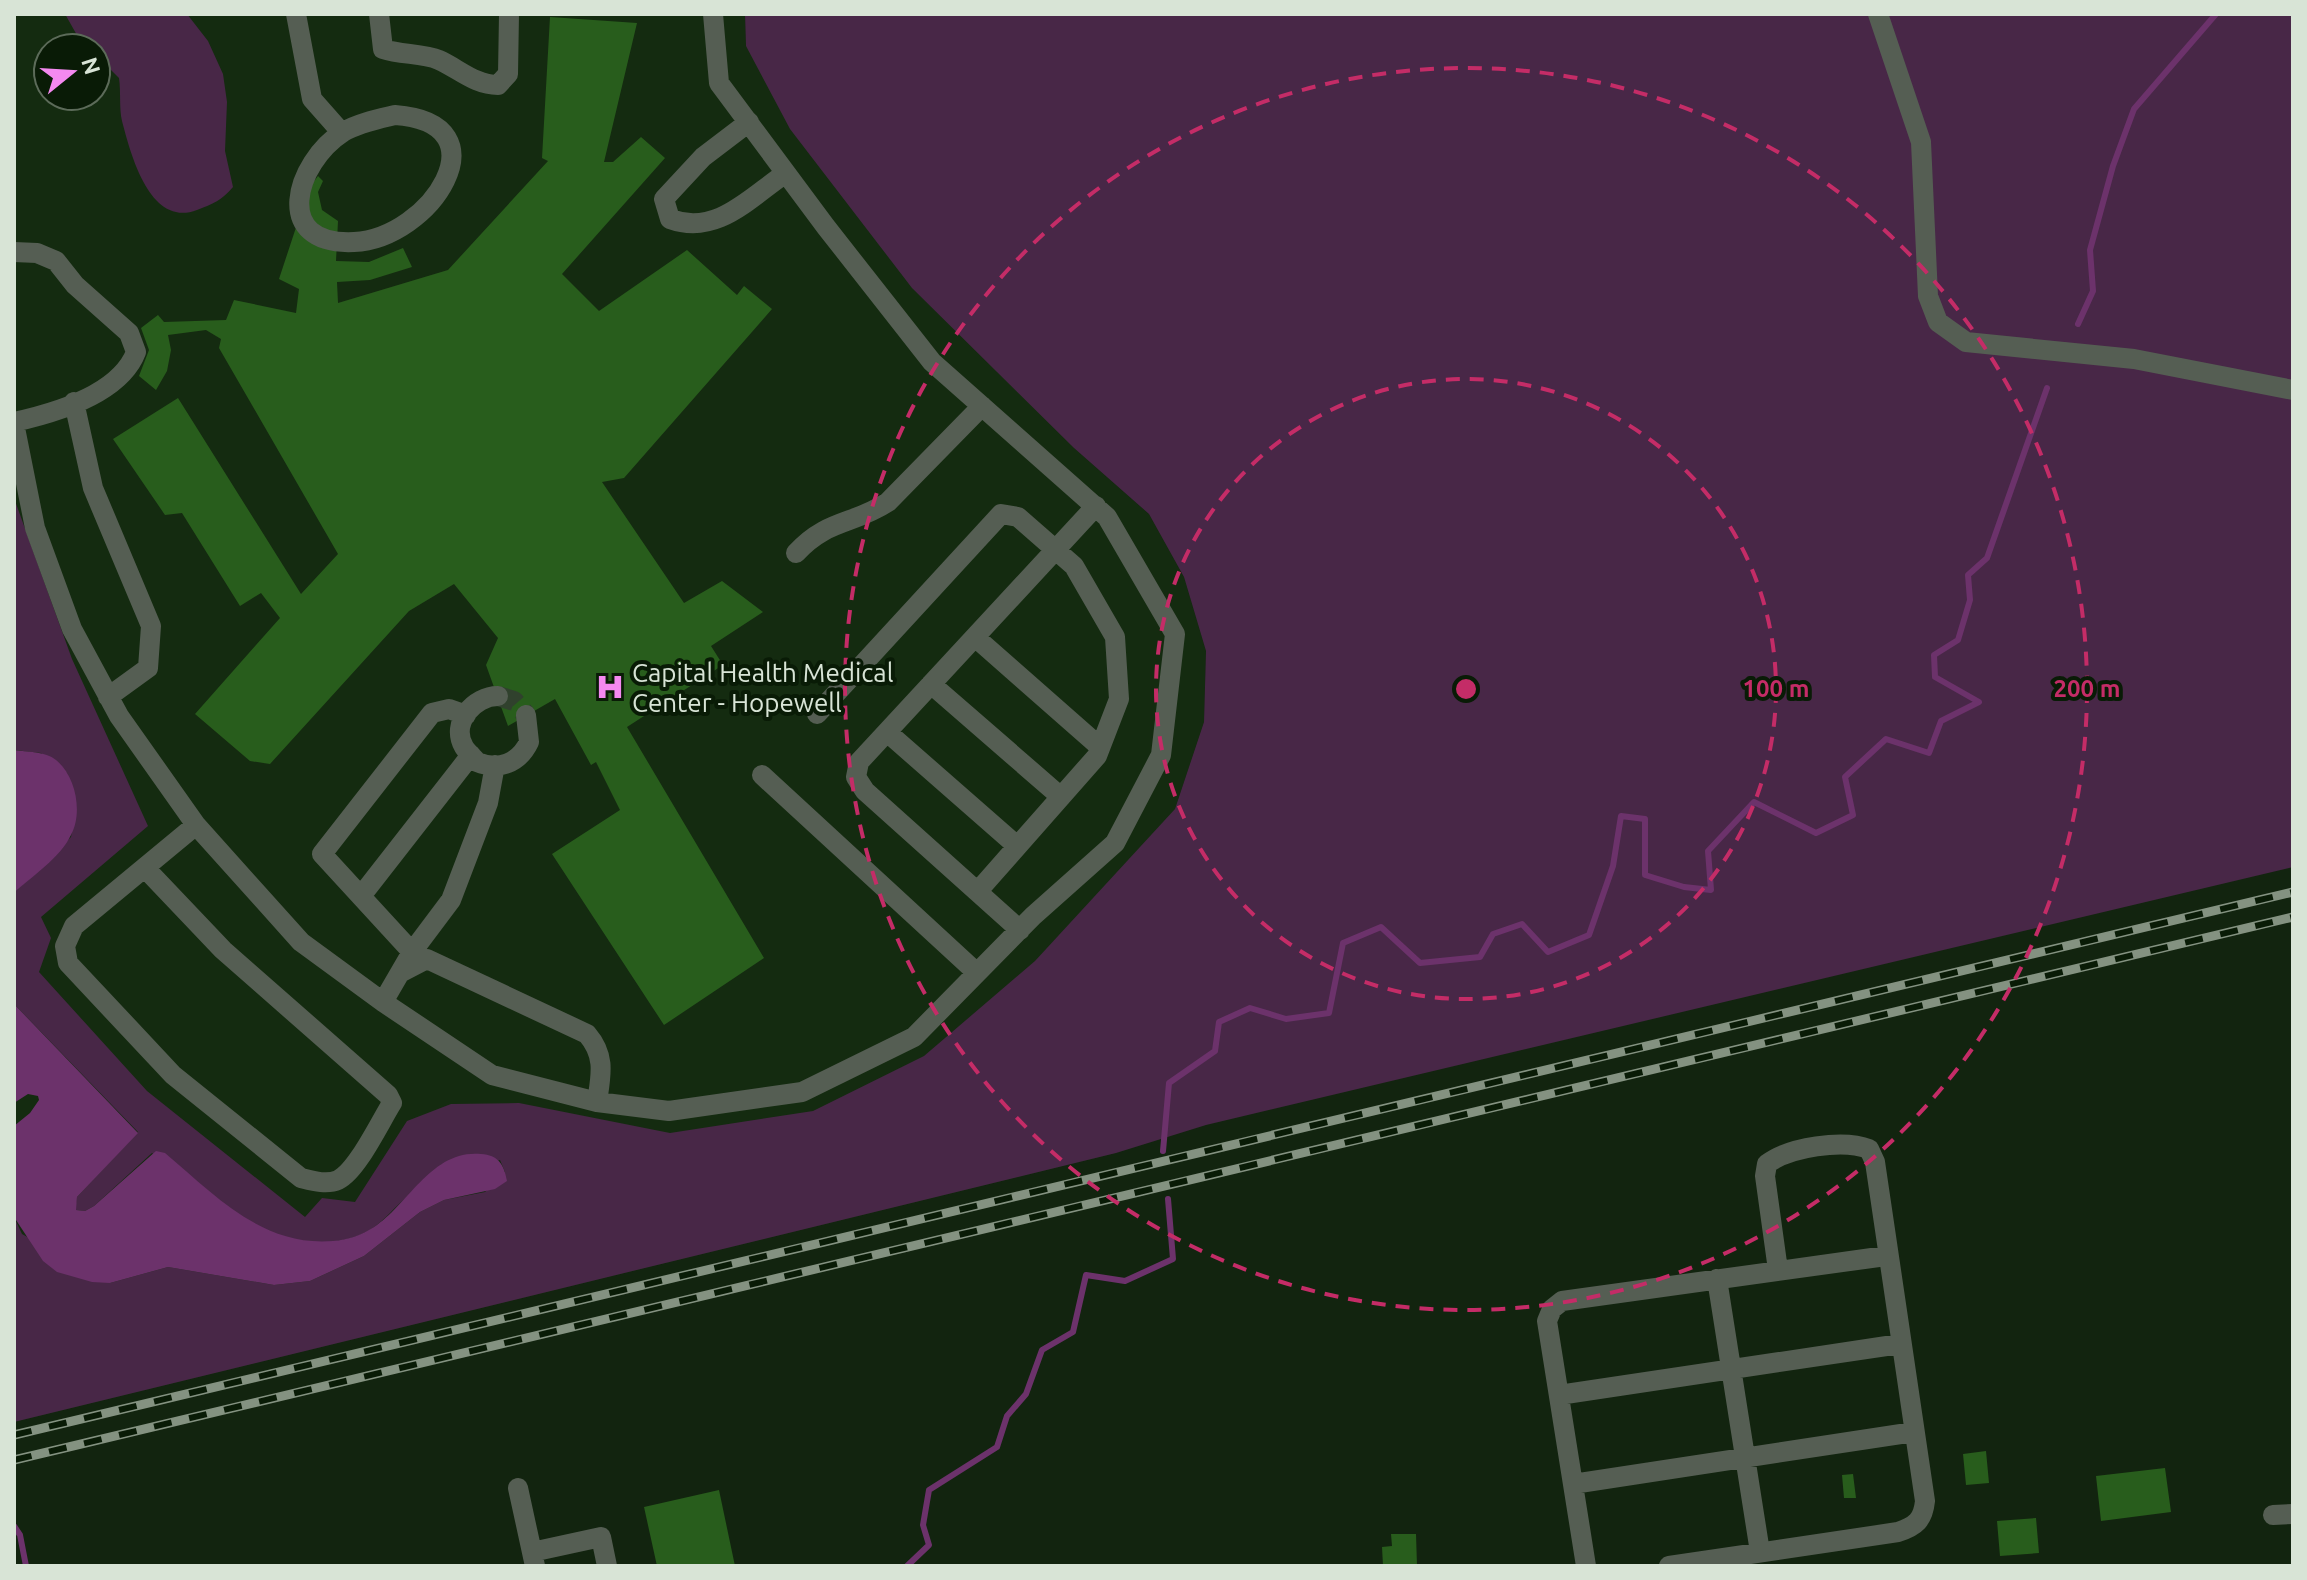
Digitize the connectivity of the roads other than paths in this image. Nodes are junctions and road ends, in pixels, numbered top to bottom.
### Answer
1 (296, 14) edge
2 (379, 14) edge
3 (509, 14) edge
4 (713, 14) edge
5 (1878, 14) edge
6 (749, 122) junction
7 (342, 133) junction
8 (786, 173) junction
9 (14, 252) edge
10 (2293, 390) edge
11 (74, 402) junction
12 (982, 406) junction
13 (14, 422) edge
14 (1096, 506) junction
15 (1056, 550) junction
16 (796, 553) dead end
17 (975, 637) junction
18 (931, 684) junction
19 (498, 696) dead end
20 (108, 697) junction
21 (817, 714) dead end
22 (466, 715) junction
23 (526, 715) dead end
24 (887, 732) junction
25 (1100, 747) junction
26 (471, 755) junction
27 (495, 765) junction
28 (762, 775) dead end
29 (1061, 797) junction
30 (196, 825) junction
31 (1017, 846) junction
32 (145, 868) junction
33 (978, 891) junction
34 (361, 896) junction
35 (1020, 930) junction
36 (412, 952) junction
37 (402, 972) junction
38 (977, 973) junction
39 (383, 1002) junction
40 (597, 1102) junction
41 (1886, 1256) junction
42 (1778, 1270) junction
43 (1717, 1279) junction
44 (1900, 1344) junction
45 (1731, 1369) junction
46 (1559, 1395) junction
47 (1914, 1432) junction
48 (1745, 1458) junction
49 (1573, 1484) junction
50 (518, 1488) dead end
51 (1760, 1552) junction
52 (534, 1559) edge
53 (607, 1566) edge
54 (1586, 1566) edge
55 (1669, 1566) edge

1 - 7 street
2 - 3 street
4 - 6 street
5 - 10 street
6 - 8 street
6 - 8 street
7 - 7 street
8 - 12 street
9 - 11 street
11 - 13 street
11 - 20 street
12 - 14 street
12 - 16 street
13 - 20 street
14 - 15 street
14 - 35 street
15 - 17 street
15 - 21 street
15 - 25 street
17 - 18 street
17 - 25 street
18 - 24 street
18 - 29 street
19 - 22 street
20 - 30 street
22 - 26 street
22 - 34 street
23 - 27 street
24 - 31 street
24 - 33 street
25 - 29 street
26 - 27 street
26 - 34 street
27 - 36 street
28 - 38 street
29 - 31 street
30 - 32 street
30 - 39 street
31 - 33 street
32 - 32 street
33 - 35 street
34 - 36 street
35 - 38 street
36 - 37 street
37 - 39 street
37 - 40 street
38 - 40 street
39 - 40 street
41 - 42 street
41 - 42 street
41 - 44 street
42 - 43 street
43 - 45 street
43 - 46 street
44 - 45 street
44 - 47 street
45 - 46 street
45 - 48 street
46 - 49 street
47 - 48 street
47 - 51 street
48 - 49 street
48 - 51 street
49 - 54 street
50 - 52 street
51 - 55 street
52 - 53 street

